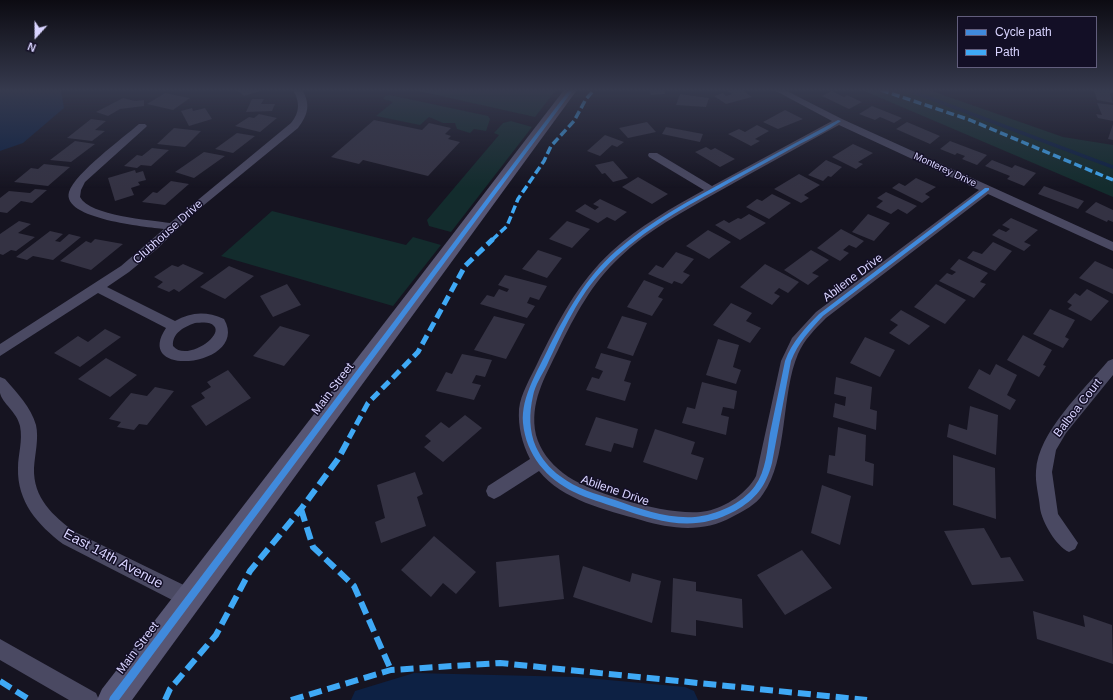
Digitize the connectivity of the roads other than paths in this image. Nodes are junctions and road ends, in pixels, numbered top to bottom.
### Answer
1 (296, 123) edge
2 (546, 123) edge
3 (836, 123) edge
4 (843, 123) edge
5 (142, 126) dead end
6 (652, 155) dead end
7 (987, 189) junction
8 (712, 191) junction
9 (172, 227) junction
10 (1113, 247) edge
11 (99, 288) junction
12 (175, 327) dead end
13 (0, 351) edge
14 (1113, 365) edge
15 (0, 383) edge
16 (540, 461) junction
17 (494, 491) dead end
18 (1069, 543) dead end
19 (189, 598) junction
20 (0, 649) edge
21 (89, 700) edge
22 (113, 700) edge

1 - 9 street, Clubhouse Drive
2 - 19 main road, Main Street
3 - 8 street, Abilene Drive
4 - 7 street, Monterey Drive
5 - 9 street
6 - 8 street
7 - 10 street, Monterey Drive
7 - 16 street, Abilene Drive
8 - 16 street, Abilene Drive
9 - 11 street, Clubhouse Drive
11 - 12 street
11 - 13 street, Clubhouse Drive
14 - 18 street, Balboa Court
15 - 19 street, East 14th Avenue
16 - 17 street
19 - 22 main road, Main Street
20 - 21 street

